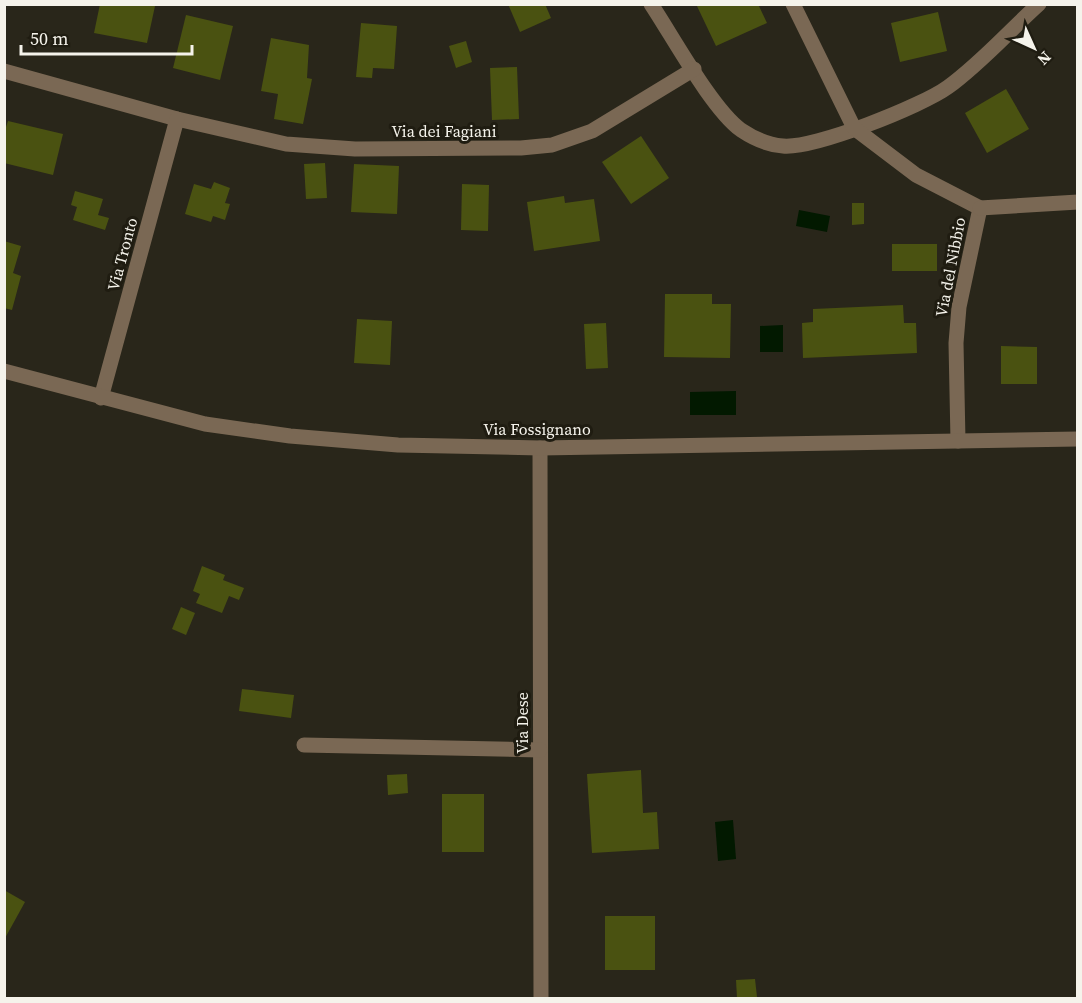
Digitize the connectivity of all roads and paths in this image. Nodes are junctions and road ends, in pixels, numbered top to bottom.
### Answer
1 (651, 4) edge
2 (793, 4) edge
3 (1039, 4) edge
4 (694, 69) junction
5 (4, 71) edge
6 (177, 119) junction
7 (855, 128) junction
8 (1077, 202) edge
9 (980, 208) junction
10 (4, 371) edge
11 (101, 398) junction
12 (1077, 439) edge
13 (958, 441) junction
14 (540, 448) junction
15 (304, 745) dead end
16 (540, 750) junction
17 (540, 999) edge

1 - 4 street
2 - 7 street, Via del Nibbio
3 - 7 street
4 - 6 street, Via dei Fagiani
4 - 7 street
5 - 6 street, Via dei Fagiani
6 - 11 street, Via Tronto
7 - 9 street, Via del Nibbio
8 - 9 street
9 - 13 street, Via del Nibbio
10 - 11 street, Via Fossignano
11 - 14 street, Via Fossignano
12 - 13 street, Via Fossignano
13 - 14 street, Via Fossignano
14 - 16 street, Via Dese
15 - 16 street
16 - 17 street, Via Dese

